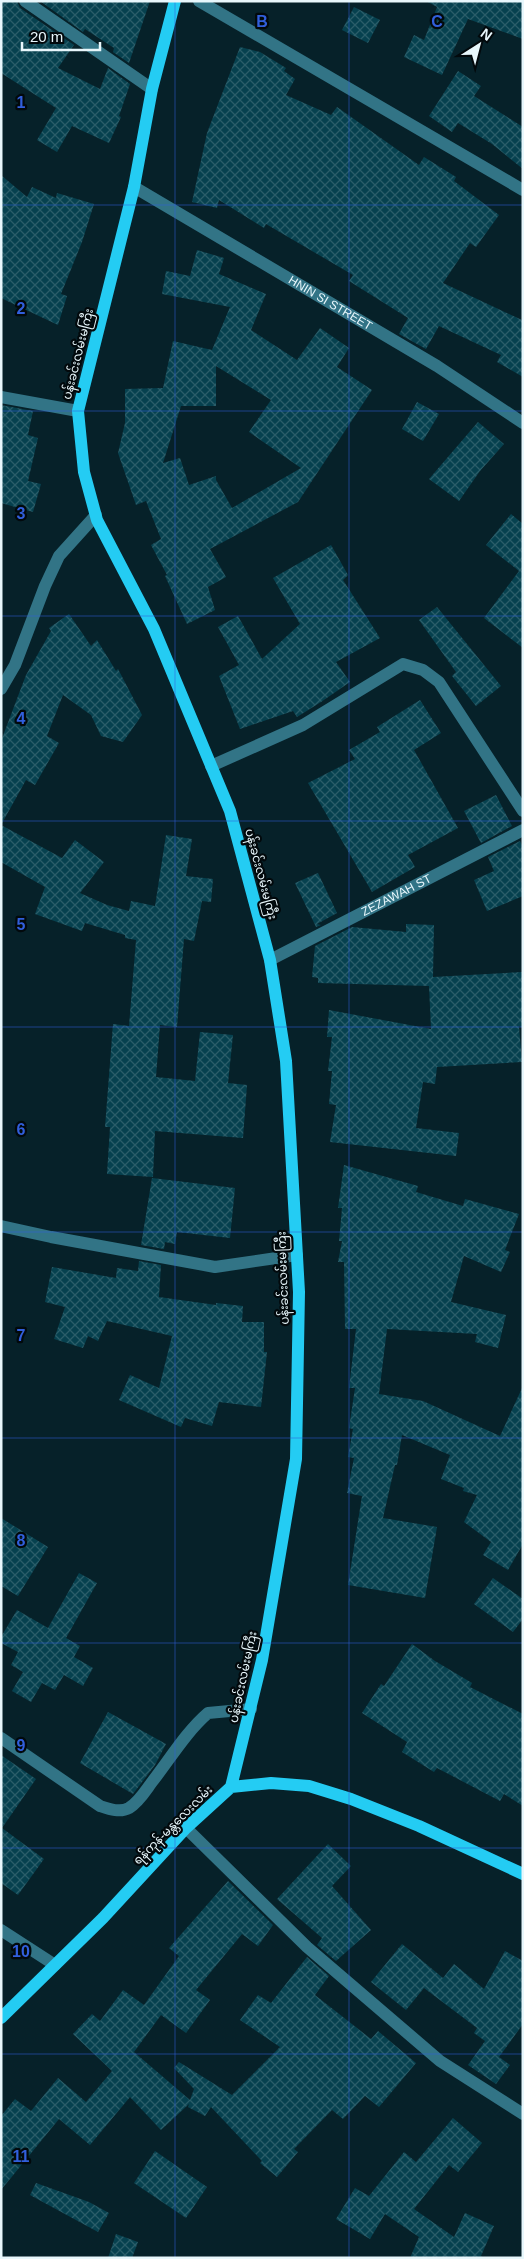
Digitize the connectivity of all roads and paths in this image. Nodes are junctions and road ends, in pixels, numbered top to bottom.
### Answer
1 (25, 1) edge
2 (175, 1) edge
3 (199, 1) edge
4 (152, 89) junction
5 (134, 187) junction
6 (523, 190) edge
7 (1, 397) edge
8 (78, 411) junction
9 (523, 423) edge
10 (96, 515) junction
11 (1, 689) edge
12 (211, 766) junction
13 (523, 811) edge
14 (523, 830) edge
15 (270, 960) junction
16 (1, 1226) edge
17 (297, 1254) junction
18 (251, 1709) junction
19 (1, 1738) edge
20 (231, 1787) junction
21 (186, 1828) junction
22 (523, 1874) edge
23 (1, 1930) edge
24 (54, 1964) junction
25 (1, 2018) edge
26 (523, 2114) edge

1 - 4 street
2 - 4 main road, ပန်းခင်းလမ်းမကြီး
3 - 6 street
4 - 5 main road, ပန်းခင်းလမ်းမကြီး
5 - 8 main road, ပန်းခင်းလမ်းမကြီး
5 - 9 street, HNIN SI STREET
7 - 8 street
8 - 10 main road, ပန်းခင်းလမ်းမကြီး
10 - 11 street
10 - 12 main road, ပန်းခင်းလမ်းမကြီး
12 - 13 street
12 - 15 main road, ပန်းခင်းလမ်းမကြီး
14 - 15 street, ZEZAWAH ST
15 - 17 main road, ပန်းခင်းလမ်းမကြီး
16 - 17 street
17 - 18 main road, ပန်းခင်းလမ်းမကြီး
18 - 19 street
18 - 20 main road, ပန်းခင်းလမ်းမကြီး
20 - 21 main road, ရန်ကုန်-မန္တလေးလမ်း
20 - 22 main road, ရန်ကုန်-မန္တလေးလမ်း
21 - 24 main road, ရန်ကုန်-မန္တလေးလမ်း
21 - 26 street
23 - 24 street
24 - 25 main road, ရန်ကုန်-မန္တလေးလမ်း

